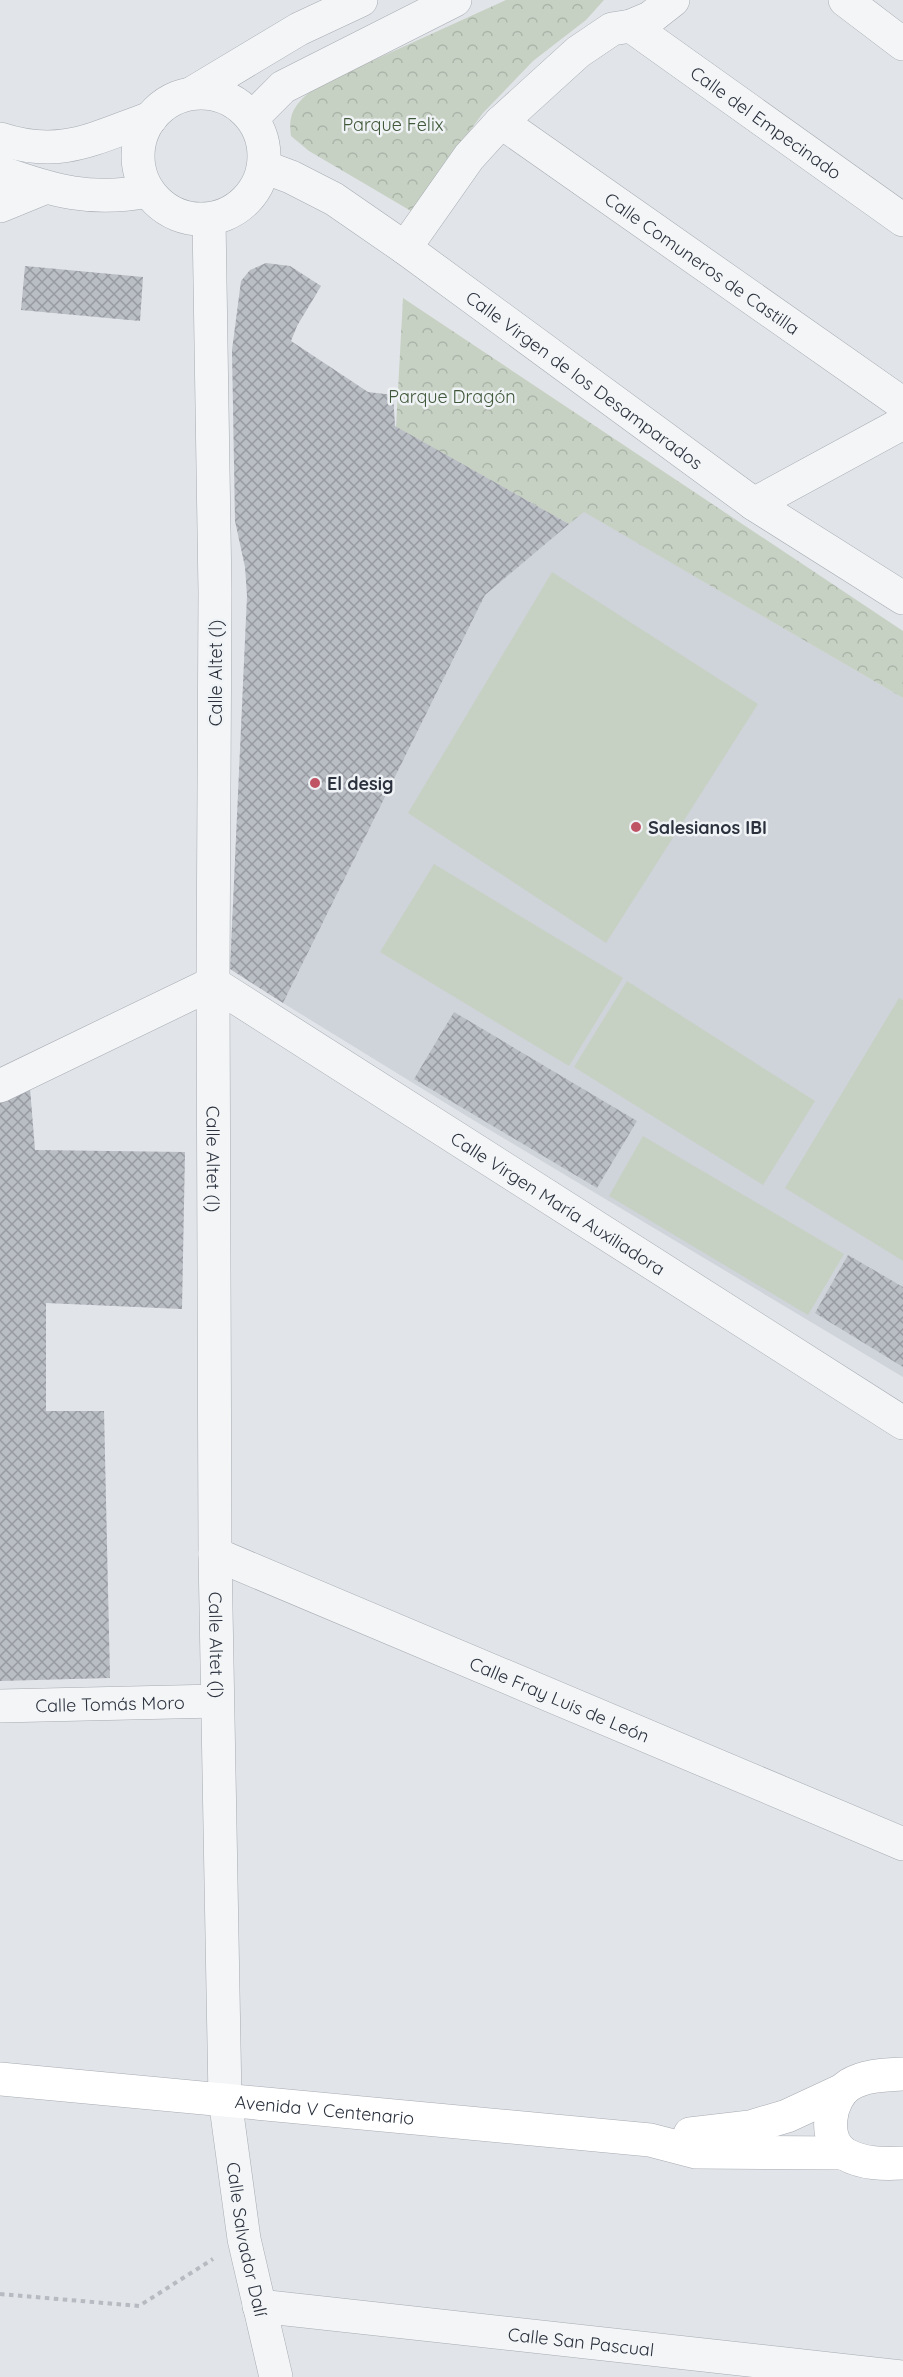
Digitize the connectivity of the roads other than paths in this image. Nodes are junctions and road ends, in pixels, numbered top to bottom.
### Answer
1 (361, 0) edge
2 (455, 0) edge
3 (673, 0) edge
4 (844, 0) edge
5 (631, 26) junction
6 (903, 44) edge
7 (194, 92) junction
8 (151, 118) junction
9 (252, 118) junction
10 (501, 122) junction
11 (0, 139) edge
12 (264, 167) junction
13 (0, 172) edge
14 (44, 188) junction
15 (148, 191) junction
16 (0, 206) edge
17 (208, 219) junction
18 (903, 220) edge
19 (405, 248) junction
20 (903, 404) edge
21 (903, 423) edge
22 (754, 504) junction
23 (903, 598) edge
24 (213, 983) junction
25 (0, 1086) edge
26 (903, 1423) edge
27 (215, 1554) junction
28 (218, 1701) junction
29 (0, 1706) edge
30 (903, 1844) edge
31 (903, 2074) edge
32 (0, 2079) edge
33 (843, 2090) junction
34 (225, 2099) junction
35 (650, 2140) junction
36 (843, 2153) junction
37 (903, 2164) edge
38 (259, 2306) junction
39 (276, 2377) edge
40 (903, 2377) edge

1 - 7 street
2 - 9 street
3 - 5 street
4 - 6 street
5 - 10 street
5 - 18 street, Calle del Empecinado
7 - 8 street
7 - 9 street
8 - 11 street
8 - 15 street
9 - 12 street
10 - 19 street
10 - 20 street, Calle Comuneros de Castilla
12 - 17 street
12 - 19 street, Calle Virgen de los Desamparados
13 - 14 street
14 - 15 street
14 - 16 street
15 - 17 street
17 - 24 street, Calle Altet (l)
19 - 22 street, Calle Virgen de los Desamparados
21 - 22 street
22 - 23 street, Calle Virgen de los Desamparados
24 - 25 street
24 - 26 street, Calle Virgen María Auxiliadora
24 - 27 street, Calle Altet (l)
27 - 28 street, Calle Altet (l)
27 - 30 street, Calle Fray Luis de León
28 - 29 street, Calle Tomás Moro
28 - 34 street, Calle Altet (l)
31 - 33 main road, Avenida V Centenario
32 - 34 main road, Avenida V Centenario
33 - 35 main road, Avenida V Centenario
33 - 36 main road
34 - 35 main road, Avenida V Centenario
34 - 38 street, Calle Salvador Dalí
35 - 36 main road, Avenida V Centenario
36 - 37 main road, Avenida V Centenario
38 - 39 street, Calle Salvador Dalí
38 - 40 street, Calle San Pascual

